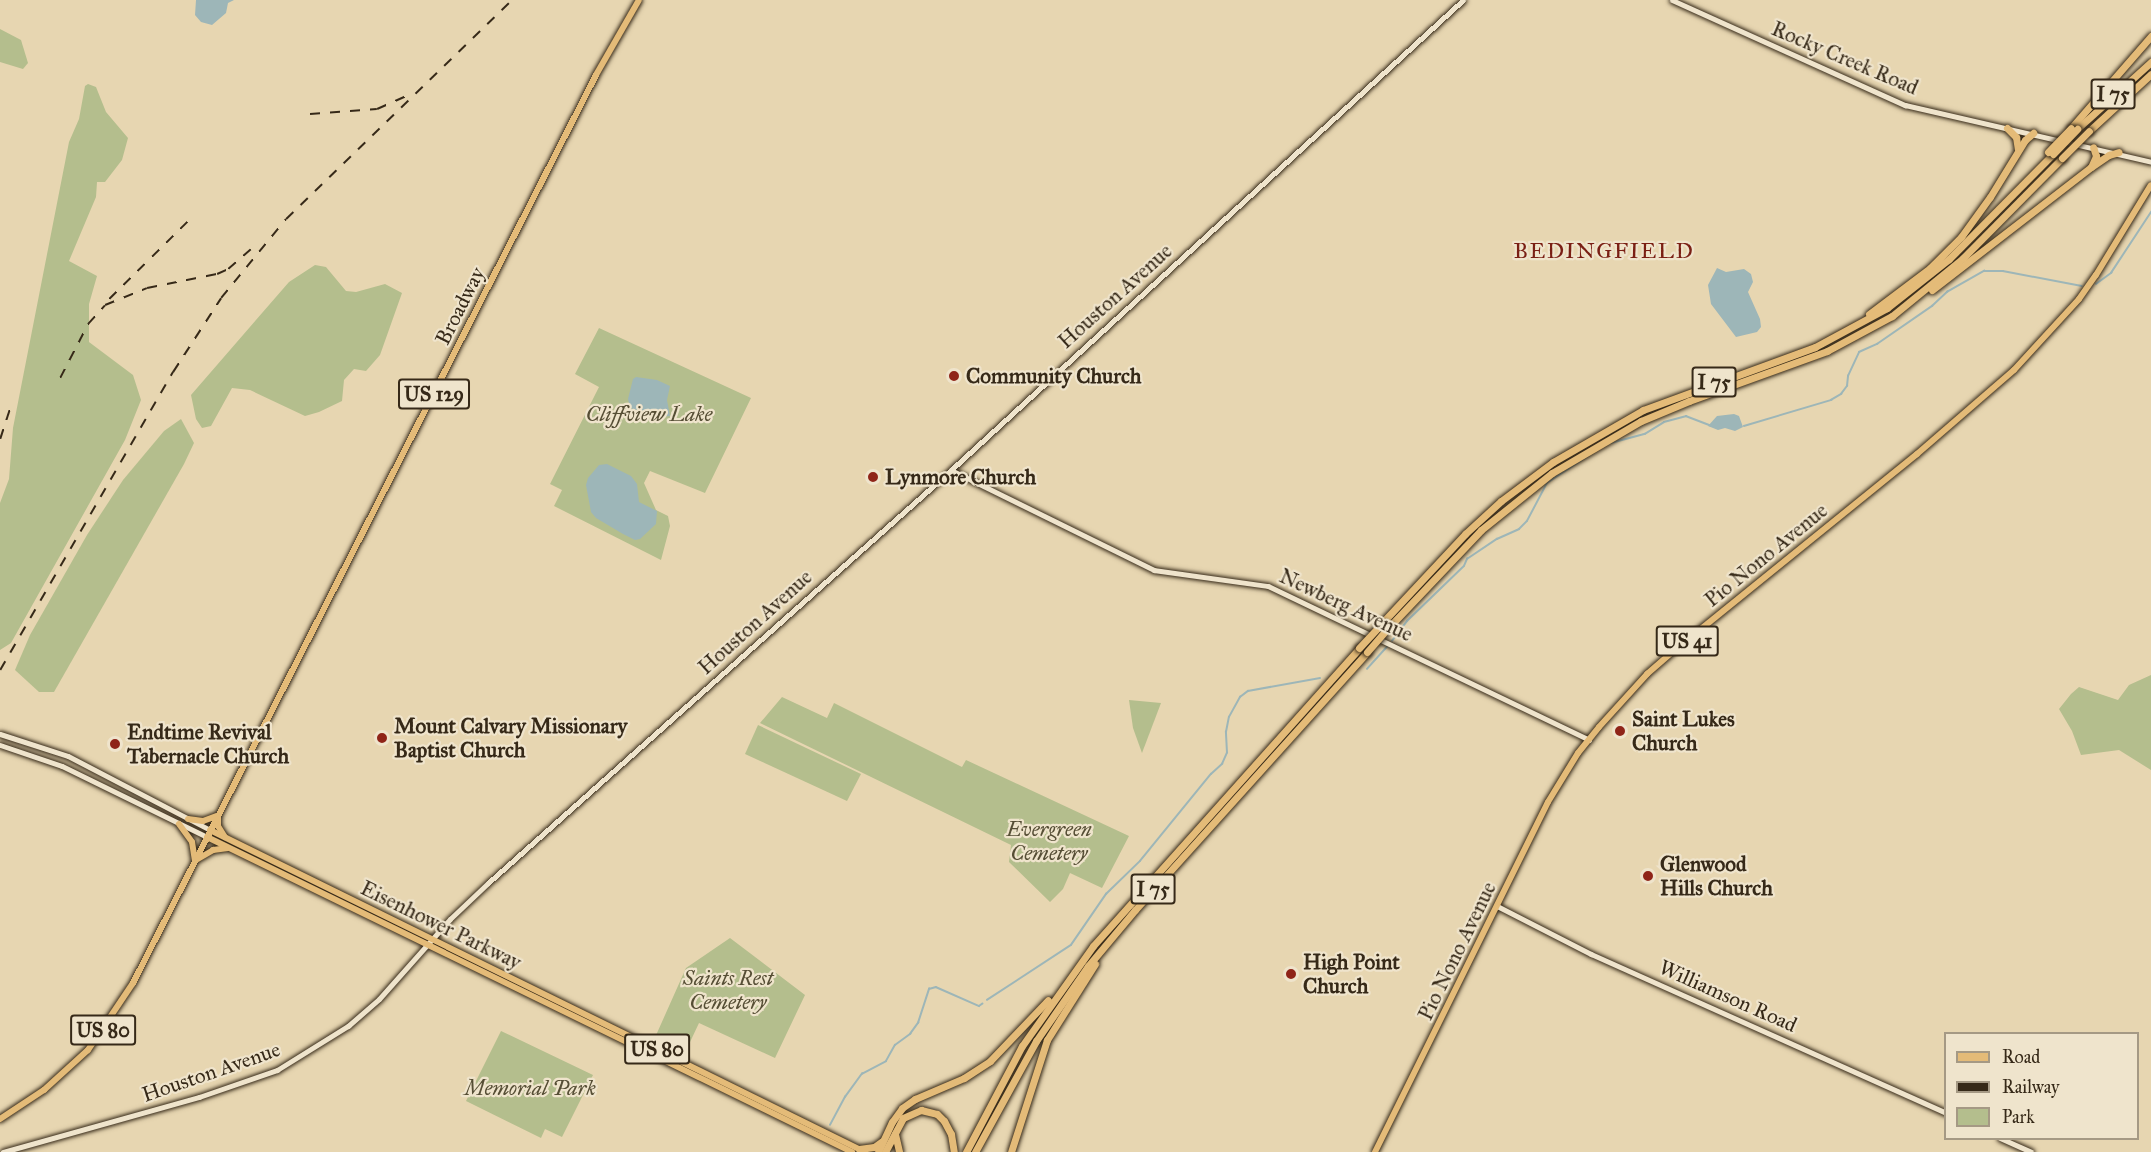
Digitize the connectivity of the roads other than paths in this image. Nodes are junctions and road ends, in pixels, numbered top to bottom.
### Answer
1 (639, 0) edge
2 (1463, 0) edge
3 (1672, 0) edge
4 (2151, 36) edge
5 (2151, 62) edge
6 (2151, 74) edge
7 (2007, 128) junction
8 (2074, 128) junction
9 (2033, 133) junction
10 (2093, 147) junction
11 (2018, 151) junction
12 (2119, 152) junction
13 (2151, 162) edge
14 (2091, 167) junction
15 (2151, 185) edge
16 (1914, 300) junction
17 (1851, 329) junction
18 (951, 470) junction
19 (0, 734) edge
20 (1588, 740) junction
21 (0, 745) edge
22 (218, 816) junction
23 (188, 819) junction
24 (179, 824) junction
25 (210, 830) junction
26 (207, 837) junction
27 (225, 837) junction
28 (230, 848) junction
29 (195, 860) junction
30 (1497, 906) junction
31 (1117, 930) junction
32 (430, 942) junction
33 (1071, 973) junction
34 (1944, 1112) edge
35 (0, 1119) edge
36 (895, 1131) junction
37 (883, 1140) junction
38 (2004, 1140) edge
39 (858, 1151) edge
40 (3, 1152) edge
41 (878, 1152) edge
42 (885, 1152) edge
43 (899, 1152) edge
44 (954, 1152) edge
45 (966, 1152) edge
46 (975, 1152) edge
47 (1011, 1152) edge
48 (1376, 1152) edge
49 (2031, 1152) edge

1 - 22 main road, Broadway / US 129
2 - 18 street, Houston Avenue
3 - 7 street, Rocky Creek Road
4 - 8 highway
5 - 8 highway, I 75
6 - 16 highway, I 75, bridge
7 - 9 street, Rocky Creek Road
7 - 11 highway
8 - 17 highway, I 75, bridge
9 - 10 street, Rocky Creek Road
9 - 11 highway
10 - 12 street, Rocky Creek Road
10 - 14 highway
11 - 17 highway
12 - 13 street, Rocky Creek Road
12 - 14 highway
14 - 16 highway
15 - 20 main road, Pio Nono Avenue / US 41
16 - 31 highway, I 75, bridge
17 - 33 highway, I 75, bridge
18 - 20 street, Newberg Avenue
18 - 32 street, Houston Avenue
19 - 23 street, Eisenhower Parkway
20 - 30 main road, Pio Nono Avenue / US 41
21 - 24 street, Eisenhower Parkway
22 - 23 main road
22 - 25 main road, US 129
22 - 27 main road
23 - 25 street, Eisenhower Parkway
24 - 26 street, Eisenhower Parkway
24 - 29 main road
25 - 26 main road, US 80
25 - 27 main road, Eisenhower Parkway / US 80
26 - 28 main road, Eisenhower Parkway
26 - 29 main road, US 80
27 - 32 main road, Eisenhower Parkway / US 80
28 - 29 main road
28 - 32 main road, Eisenhower Parkway / US 80
29 - 35 main road, US 80
30 - 34 street, Williamson Road
30 - 48 main road, Pio Nono Avenue / US 41
31 - 46 highway, I 75
31 - 47 highway
32 - 39 main road, Eisenhower Parkway / US 80
32 - 40 street, Houston Avenue
33 - 37 highway
33 - 45 highway, I 75
36 - 42 highway
36 - 43 highway
36 - 44 highway
37 - 39 highway
37 - 41 highway
38 - 49 street

